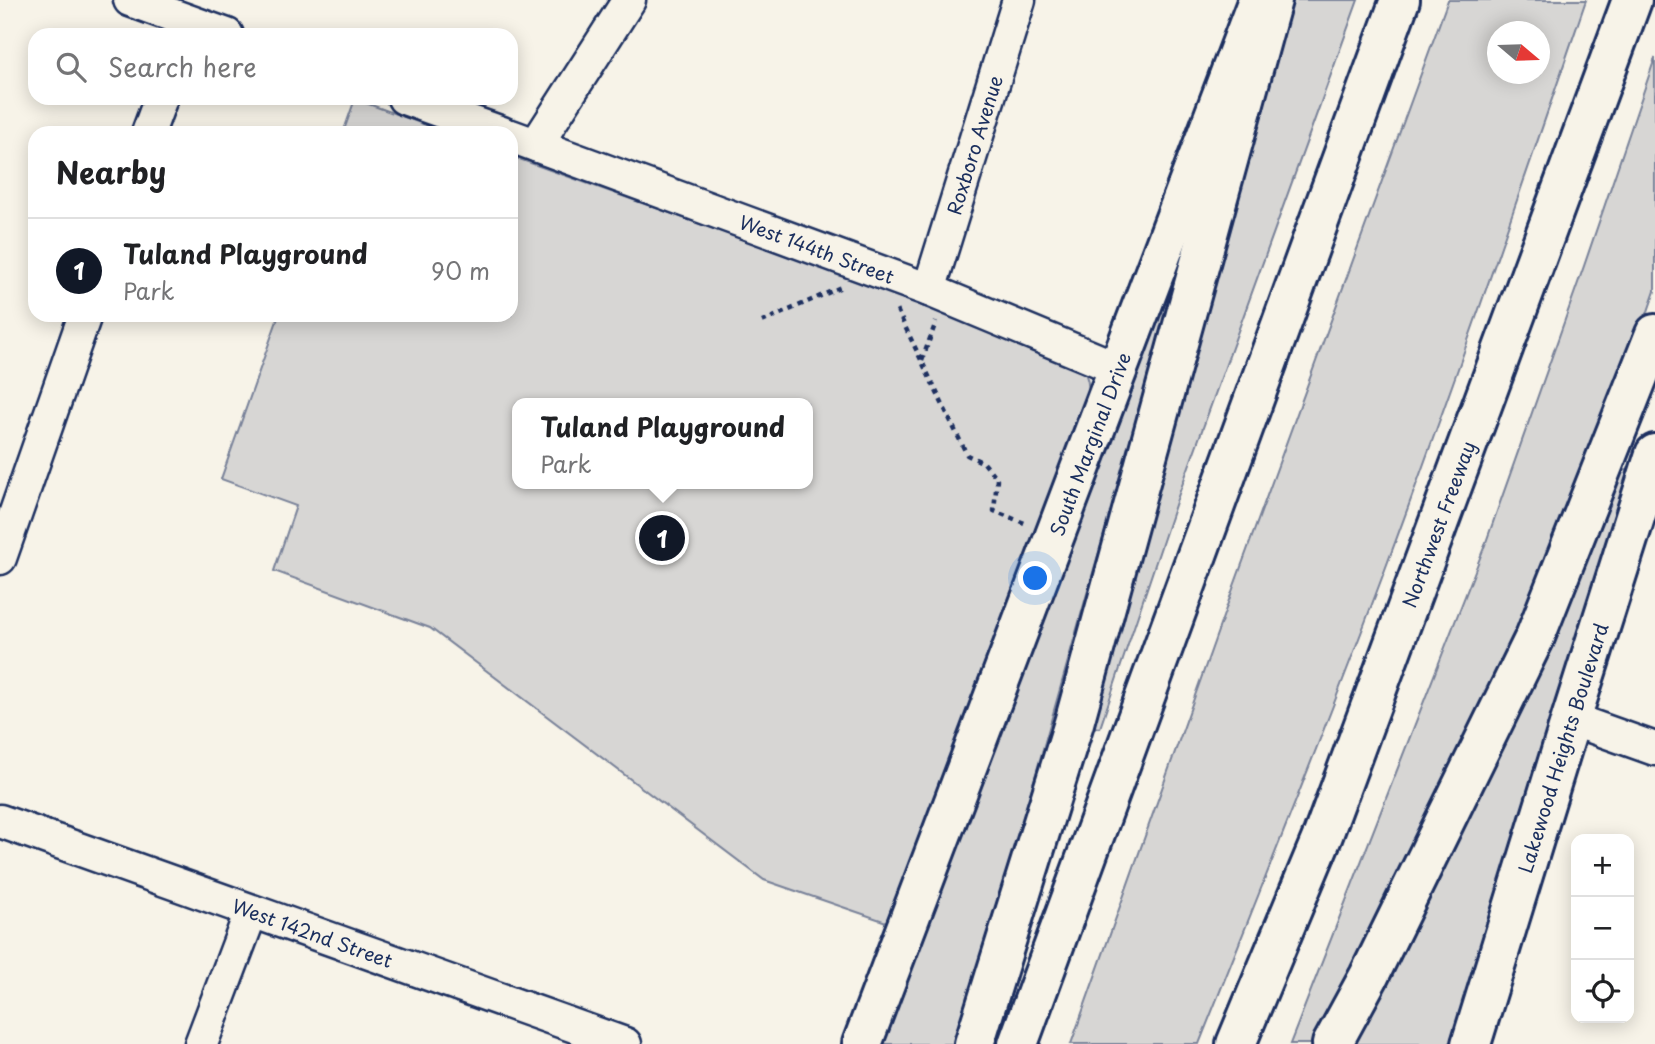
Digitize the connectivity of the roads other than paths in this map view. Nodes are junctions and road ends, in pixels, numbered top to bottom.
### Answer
1 (130, 0) edge
2 (629, 0) edge
3 (1019, 0) edge
4 (1258, 0) edge
5 (1272, 0) edge
6 (1399, 0) edge
7 (1632, 0) edge
8 (176, 17) edge
9 (207, 28) edge
10 (158, 105) edge
11 (424, 105) edge
12 (150, 126) edge
13 (482, 126) edge
14 (524, 141) edge
15 (929, 290) junction
16 (83, 322) edge
17 (1655, 334) edge
18 (1119, 369) junction
19 (1655, 454) edge
20 (0, 558) edge
21 (1570, 719) junction
22 (1655, 749) edge
23 (0, 821) edge
24 (251, 912) junction
25 (606, 1041) edge
26 (1476, 1042) edge
27 (201, 1044) edge
28 (862, 1044) edge
29 (974, 1044) edge
30 (1018, 1044) edge
31 (1236, 1044) edge
32 (1332, 1044) edge

1 - 8 street
2 - 14 street
3 - 15 street, Roxboro Avenue
4 - 18 main road, South Marginal Drive
5 - 29 main road
6 - 30 main road
7 - 31 main road, Northwest Freeway
8 - 9 street
10 - 12 street
11 - 13 street
14 - 15 street, West 144th Street
15 - 18 street, West 144th Street
16 - 20 street
17 - 32 main road
18 - 28 main road, South Marginal Drive
19 - 21 main road, Lakewood Heights Boulevard
21 - 22 street
21 - 26 main road, Lakewood Heights Boulevard
23 - 24 street, West 142nd Street
24 - 25 street, West 142nd Street
24 - 27 street

